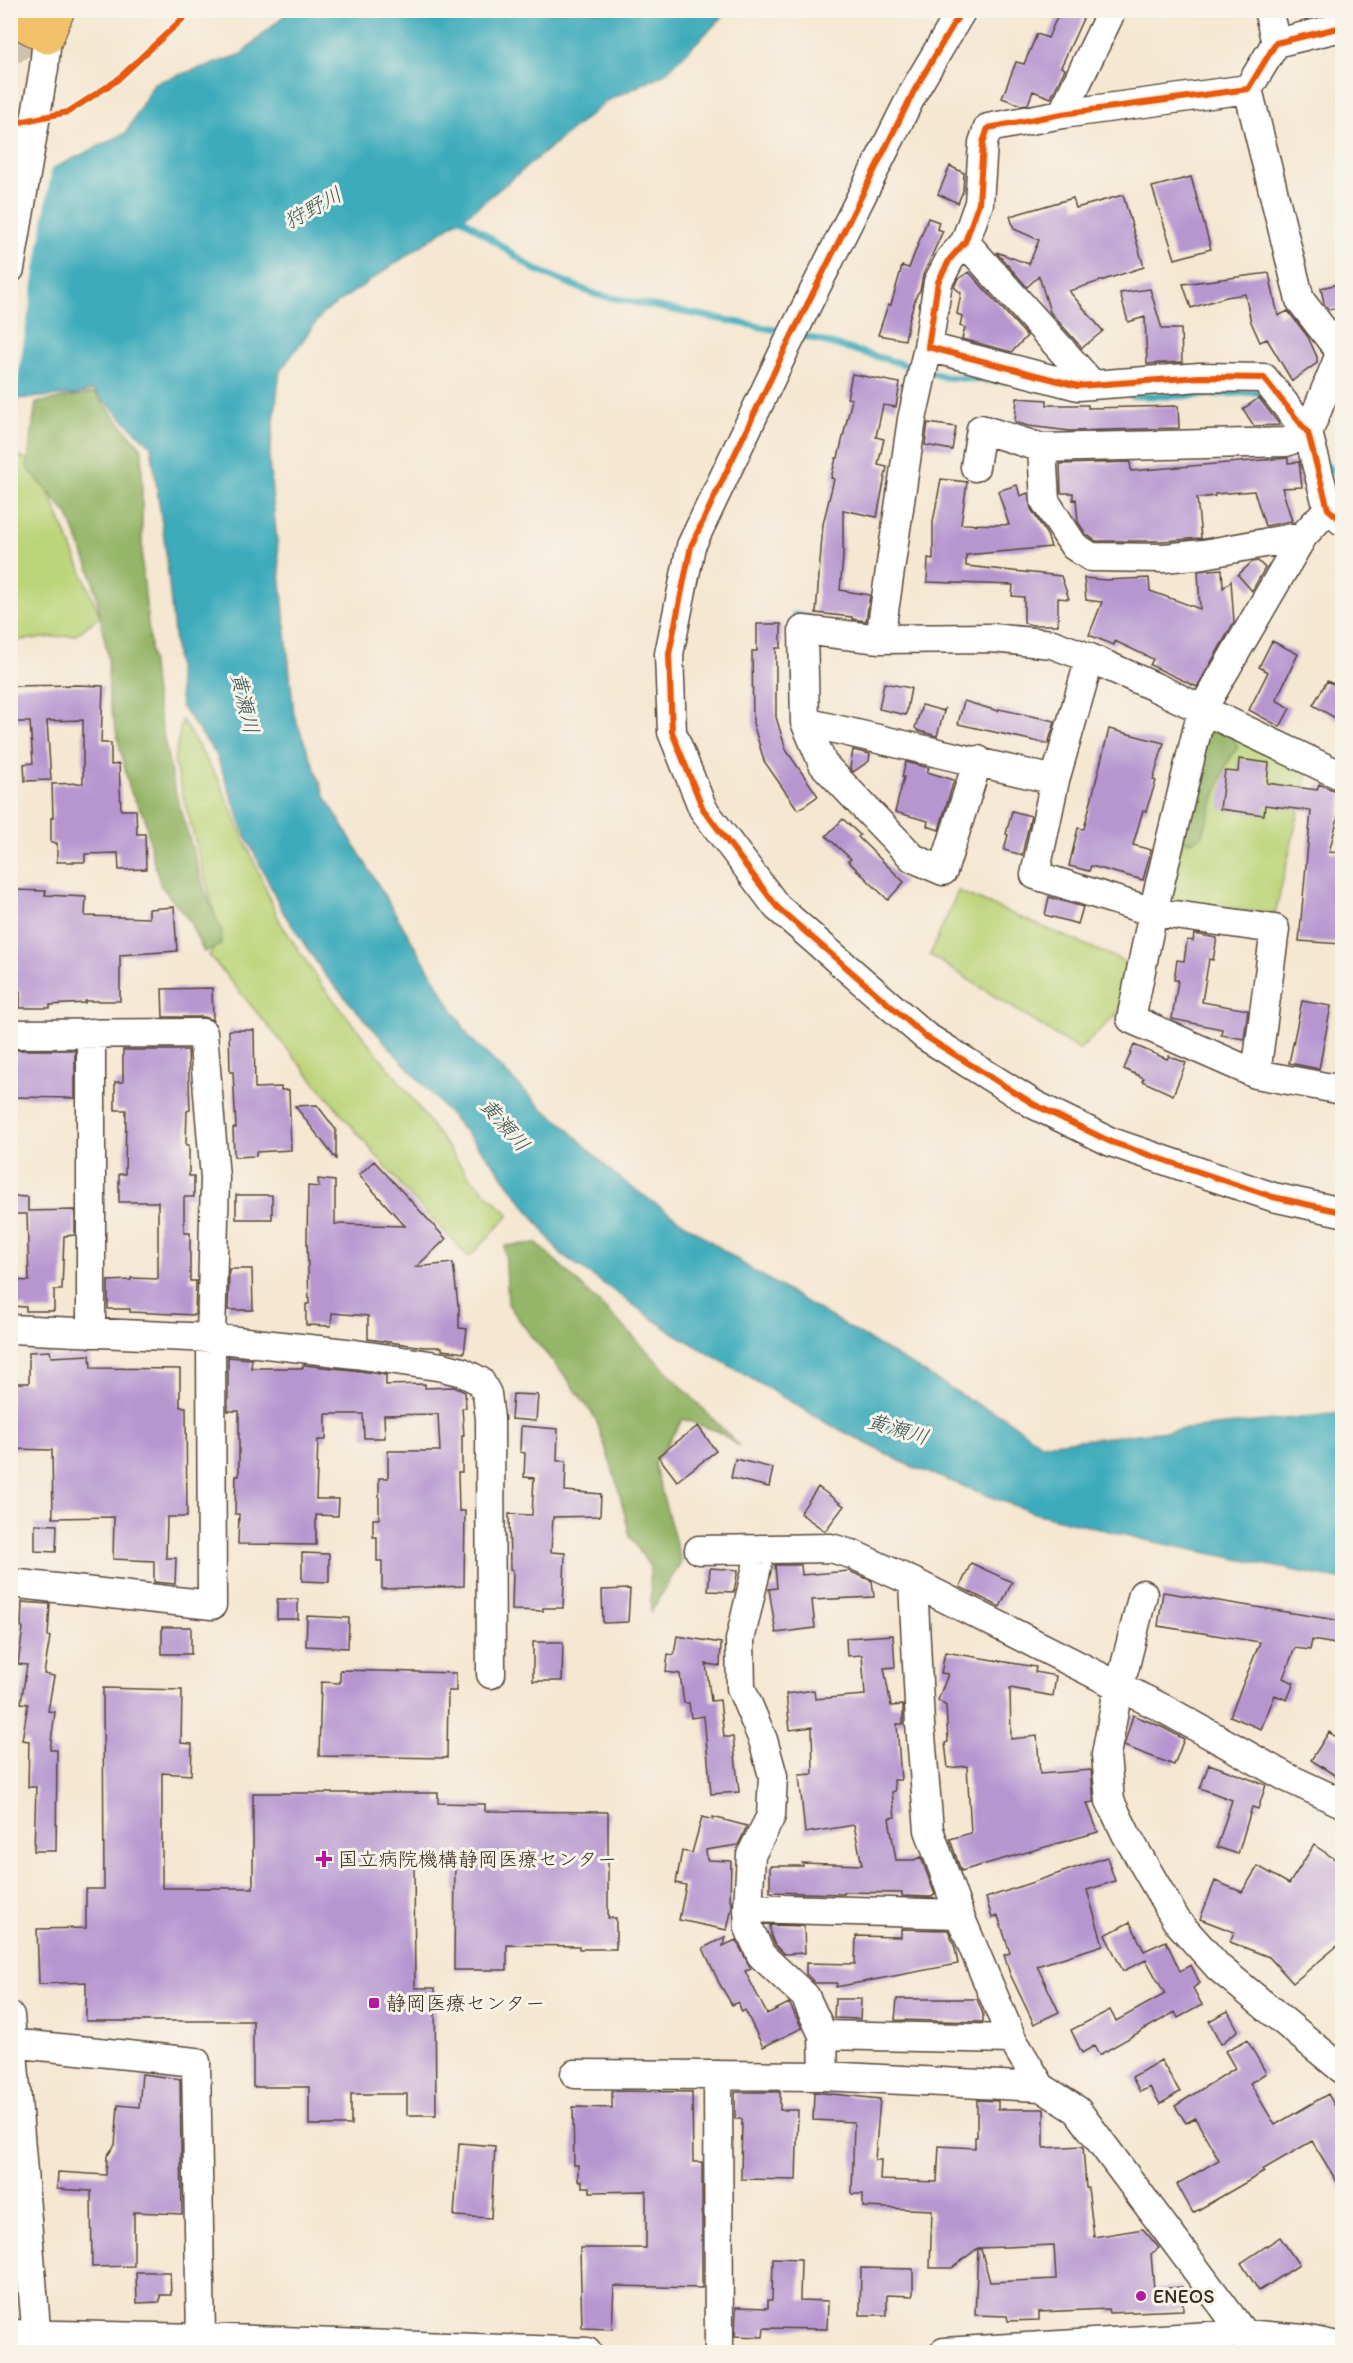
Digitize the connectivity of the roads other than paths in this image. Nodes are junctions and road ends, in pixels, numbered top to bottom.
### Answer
1 (962, 10) edge
2 (1112, 10) edge
3 (1268, 10) edge
4 (10, 21) edge
5 (1342, 27) edge
6 (48, 31) edge
7 (1276, 43) junction
8 (1248, 89) junction
9 (1062, 114) junction
10 (965, 242) junction
11 (10, 269) edge
12 (928, 347) junction
13 (1342, 351) edge
14 (1093, 385) junction
15 (1308, 433) junction
16 (1042, 448) junction
17 (975, 467) dead end
18 (1335, 504) edge
19 (1303, 536) junction
20 (879, 639) junction
21 (1090, 658) junction
22 (1202, 710) junction
23 (805, 722) junction
24 (978, 760) junction
25 (1342, 776) edge
26 (1055, 780) junction
27 (1153, 912) junction
28 (91, 1033) junction
29 (10, 1034) edge
30 (1256, 1074) junction
31 (1342, 1090) edge
32 (1342, 1212) edge
33 (10, 1329) edge
34 (91, 1333) junction
35 (211, 1338) junction
36 (761, 1549) junction
37 (699, 1550) dead end
38 (913, 1582) junction
39 (10, 1584) edge
40 (1143, 1594) dead end
41 (1124, 1670) dead end
42 (491, 1674) dead end
43 (1116, 1700) dead end
44 (1342, 1803) edge
45 (748, 1908) junction
46 (958, 1914) junction
47 (11, 2034) edge
48 (824, 2035) junction
49 (1012, 2039) junction
50 (1342, 2069) edge
51 (574, 2074) dead end
52 (718, 2074) junction
53 (824, 2076) junction
54 (1041, 2087) junction
55 (1244, 2334) junction
56 (201, 2338) junction
57 (29, 2340) edge
58 (1202, 2344) edge
59 (1342, 2347) edge
60 (1030, 2350) edge
61 (566, 2352) edge
62 (587, 2352) edge
63 (719, 2352) edge
64 (944, 2352) edge

1 - 32 street
2 - 9 street
3 - 7 street
4 - 6 main road
5 - 7 street
6 - 11 street
7 - 8 street
8 - 9 street
8 - 13 street
9 - 10 street
10 - 12 street
10 - 14 street
12 - 14 street
12 - 20 street
13 - 15 street
14 - 15 street
15 - 16 street
15 - 18 street
16 - 17 street
16 - 19 street
18 - 19 street
19 - 22 street
20 - 21 street
20 - 23 street
21 - 22 street
21 - 26 street
22 - 25 street
22 - 27 street
23 - 24 street
23 - 24 street
24 - 26 street
26 - 27 street
27 - 30 street
27 - 30 street
28 - 29 street
28 - 34 street
28 - 35 street
30 - 31 street
33 - 34 street
34 - 35 street
35 - 39 street
35 - 42 street
36 - 37 street
36 - 38 street
36 - 45 street
38 - 44 street
38 - 46 street
40 - 41 street
43 - 50 street
45 - 46 street
45 - 48 street
46 - 49 street
47 - 56 street
47 - 57 street
48 - 49 street
48 - 53 street
49 - 54 street
51 - 52 street
52 - 53 street
52 - 63 street
53 - 54 street
54 - 55 street
55 - 58 street
55 - 59 street
56 - 57 street
56 - 61 street
58 - 60 street
60 - 64 street
61 - 62 street

